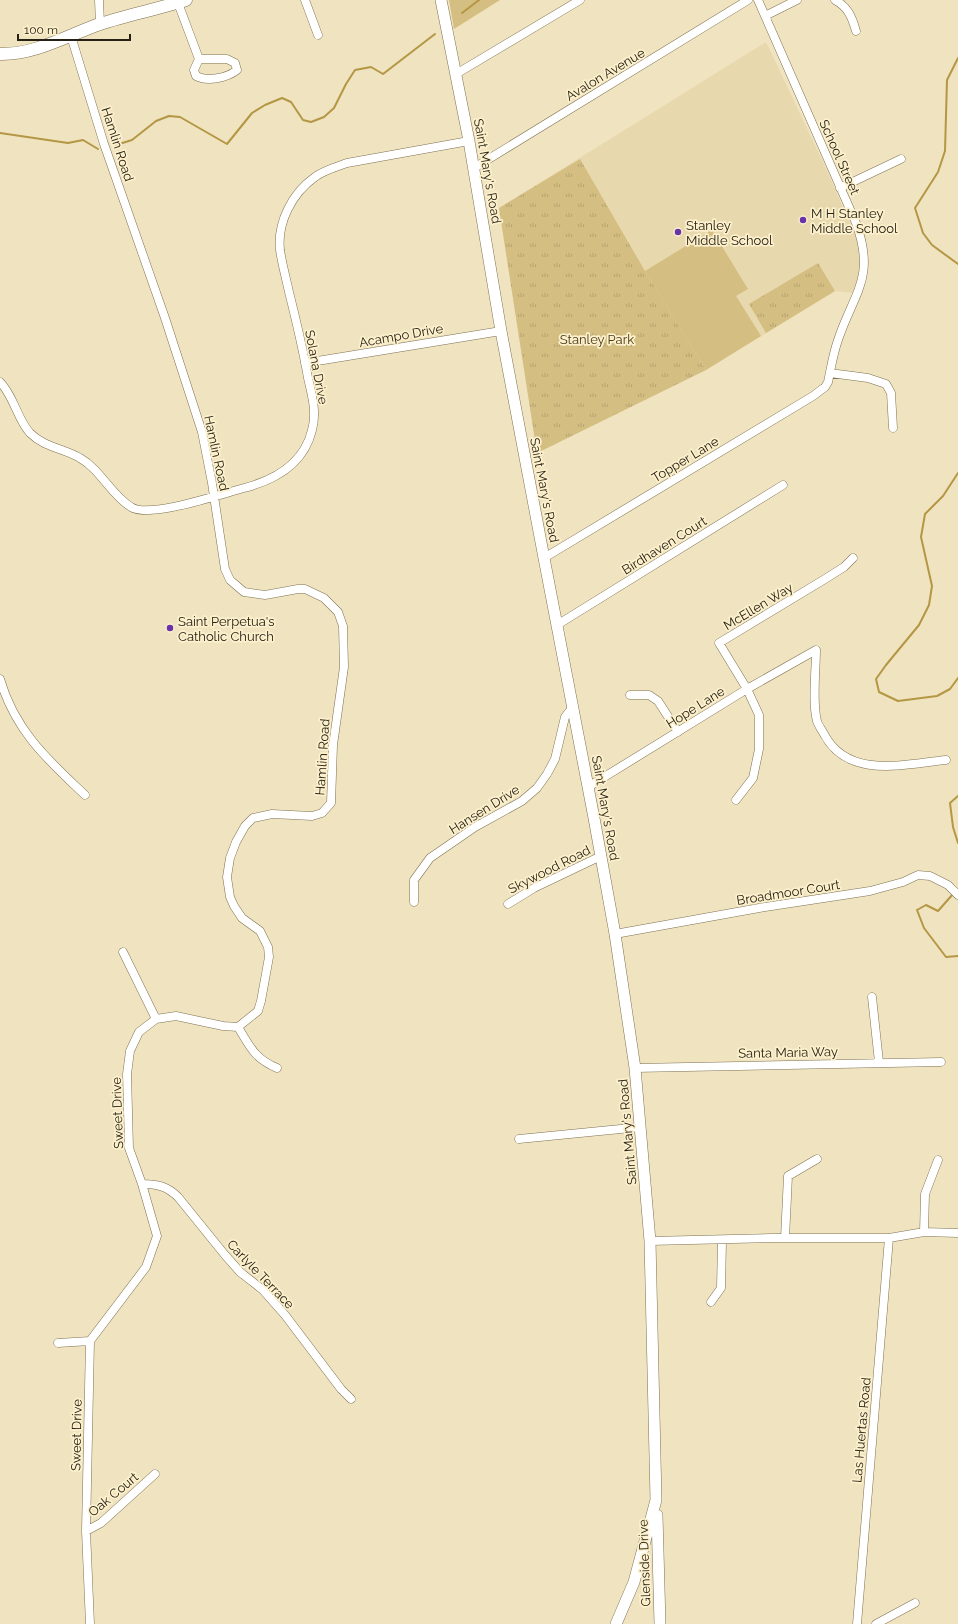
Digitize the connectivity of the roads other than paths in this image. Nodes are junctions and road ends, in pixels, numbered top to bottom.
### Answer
1 (99, 0) edge
2 (305, 0) edge
3 (441, 0) edge
4 (580, 0) edge
5 (748, 0) edge
6 (758, 0) edge
7 (797, 0) edge
8 (835, 0) edge
9 (182, 1) edge
10 (765, 16) junction
11 (100, 24) junction
12 (856, 31) dead end
13 (318, 35) dead end
14 (71, 36) junction
15 (0, 54) edge
16 (199, 59) junction
17 (456, 74) junction
18 (469, 141) junction
19 (900, 159) dead end
20 (474, 168) junction
21 (840, 188) junction
22 (501, 331) junction
23 (305, 363) junction
24 (830, 373) junction
25 (0, 382) edge
26 (893, 428) dead end
27 (783, 485) dead end
28 (214, 496) junction
29 (544, 558) junction
30 (853, 558) dead end
31 (557, 625) junction
32 (0, 679) edge
33 (747, 689) junction
34 (630, 695) dead end
35 (572, 708) junction
36 (678, 732) junction
37 (946, 760) dead end
38 (588, 787) junction
39 (85, 796) dead end
40 (736, 800) dead end
41 (600, 856) junction
42 (958, 895) edge
43 (414, 902) dead end
44 (508, 904) dead end
45 (615, 934) junction
46 (122, 952) dead end
47 (872, 997) dead end
48 (156, 1019) junction
49 (238, 1027) junction
50 (879, 1062) junction
51 (941, 1062) dead end
52 (277, 1068) dead end
53 (635, 1068) junction
54 (641, 1127) junction
55 (519, 1139) dead end
56 (816, 1159) dead end
57 (938, 1160) dead end
58 (142, 1184) junction
59 (924, 1232) junction
60 (958, 1233) edge
61 (785, 1238) junction
62 (889, 1238) junction
63 (650, 1241) junction
64 (722, 1241) junction
65 (711, 1302) dead end
66 (90, 1341) junction
67 (58, 1343) dead end
68 (351, 1399) dead end
69 (155, 1474) dead end
70 (656, 1500) junction
71 (86, 1531) junction
72 (915, 1603) dead end
73 (90, 1624) edge
74 (616, 1624) edge
75 (660, 1624) edge
76 (857, 1624) edge
77 (876, 1624) edge

1 - 11 street
2 - 13 street
3 - 17 street, Saint Mary's Road
4 - 17 street
5 - 20 street, Avalon Avenue
6 - 10 street, School Street
7 - 10 street
8 - 12 street
9 - 11 main road
9 - 16 street
10 - 21 street, School Street
11 - 14 main road
14 - 15 main road
14 - 28 street, Hamlin Road
16 - 16 street
17 - 18 street, Saint Mary's Road
18 - 20 street, Saint Mary's Road
18 - 23 street, Solana Drive
19 - 21 street
20 - 22 street, Saint Mary's Road
21 - 24 street, School Street
22 - 23 street, Acampo Drive
22 - 29 street, Saint Mary's Road
23 - 28 street, Solana Drive
24 - 26 street
24 - 29 street, Topper Lane
25 - 28 street, Solana Drive
27 - 31 street, Birdhaven Court
28 - 49 street, Hamlin Road
29 - 31 street, Saint Mary's Road
30 - 33 street, McEllen Way
31 - 35 street, Saint Mary's Road
32 - 39 street
33 - 36 street, Hope Lane
33 - 37 street, Hope Lane
33 - 40 street
34 - 36 street
35 - 38 street, Saint Mary's Road
35 - 43 street, Hansen Drive
36 - 38 street, Hope Lane
38 - 41 street, Saint Mary's Road
41 - 44 street, Skywood Road
41 - 45 street, Saint Mary's Road
42 - 45 street, Broadmoor Court
45 - 53 street, Saint Mary's Road
46 - 48 street
47 - 50 street
48 - 49 street, Sweet Drive
48 - 58 street, Sweet Drive
49 - 52 street
50 - 51 street, Santa Maria Way
50 - 53 street, Santa Maria Way
53 - 54 street, Saint Mary's Road
54 - 55 street
54 - 63 street, Saint Mary's Road
56 - 61 street
57 - 59 street
58 - 66 street, Sweet Drive
58 - 68 street, Carlyle Terrace
59 - 60 street
59 - 62 street
61 - 62 street
61 - 64 street
62 - 76 street, Las Huertas Road
63 - 64 street
63 - 70 street, Saint Mary's Road
64 - 65 street
66 - 67 street
66 - 71 street, Sweet Drive
69 - 71 street, Oak Court
70 - 74 street, Saint Mary's Road
70 - 75 street, Glenside Drive
71 - 73 street, Sweet Drive
72 - 77 street

